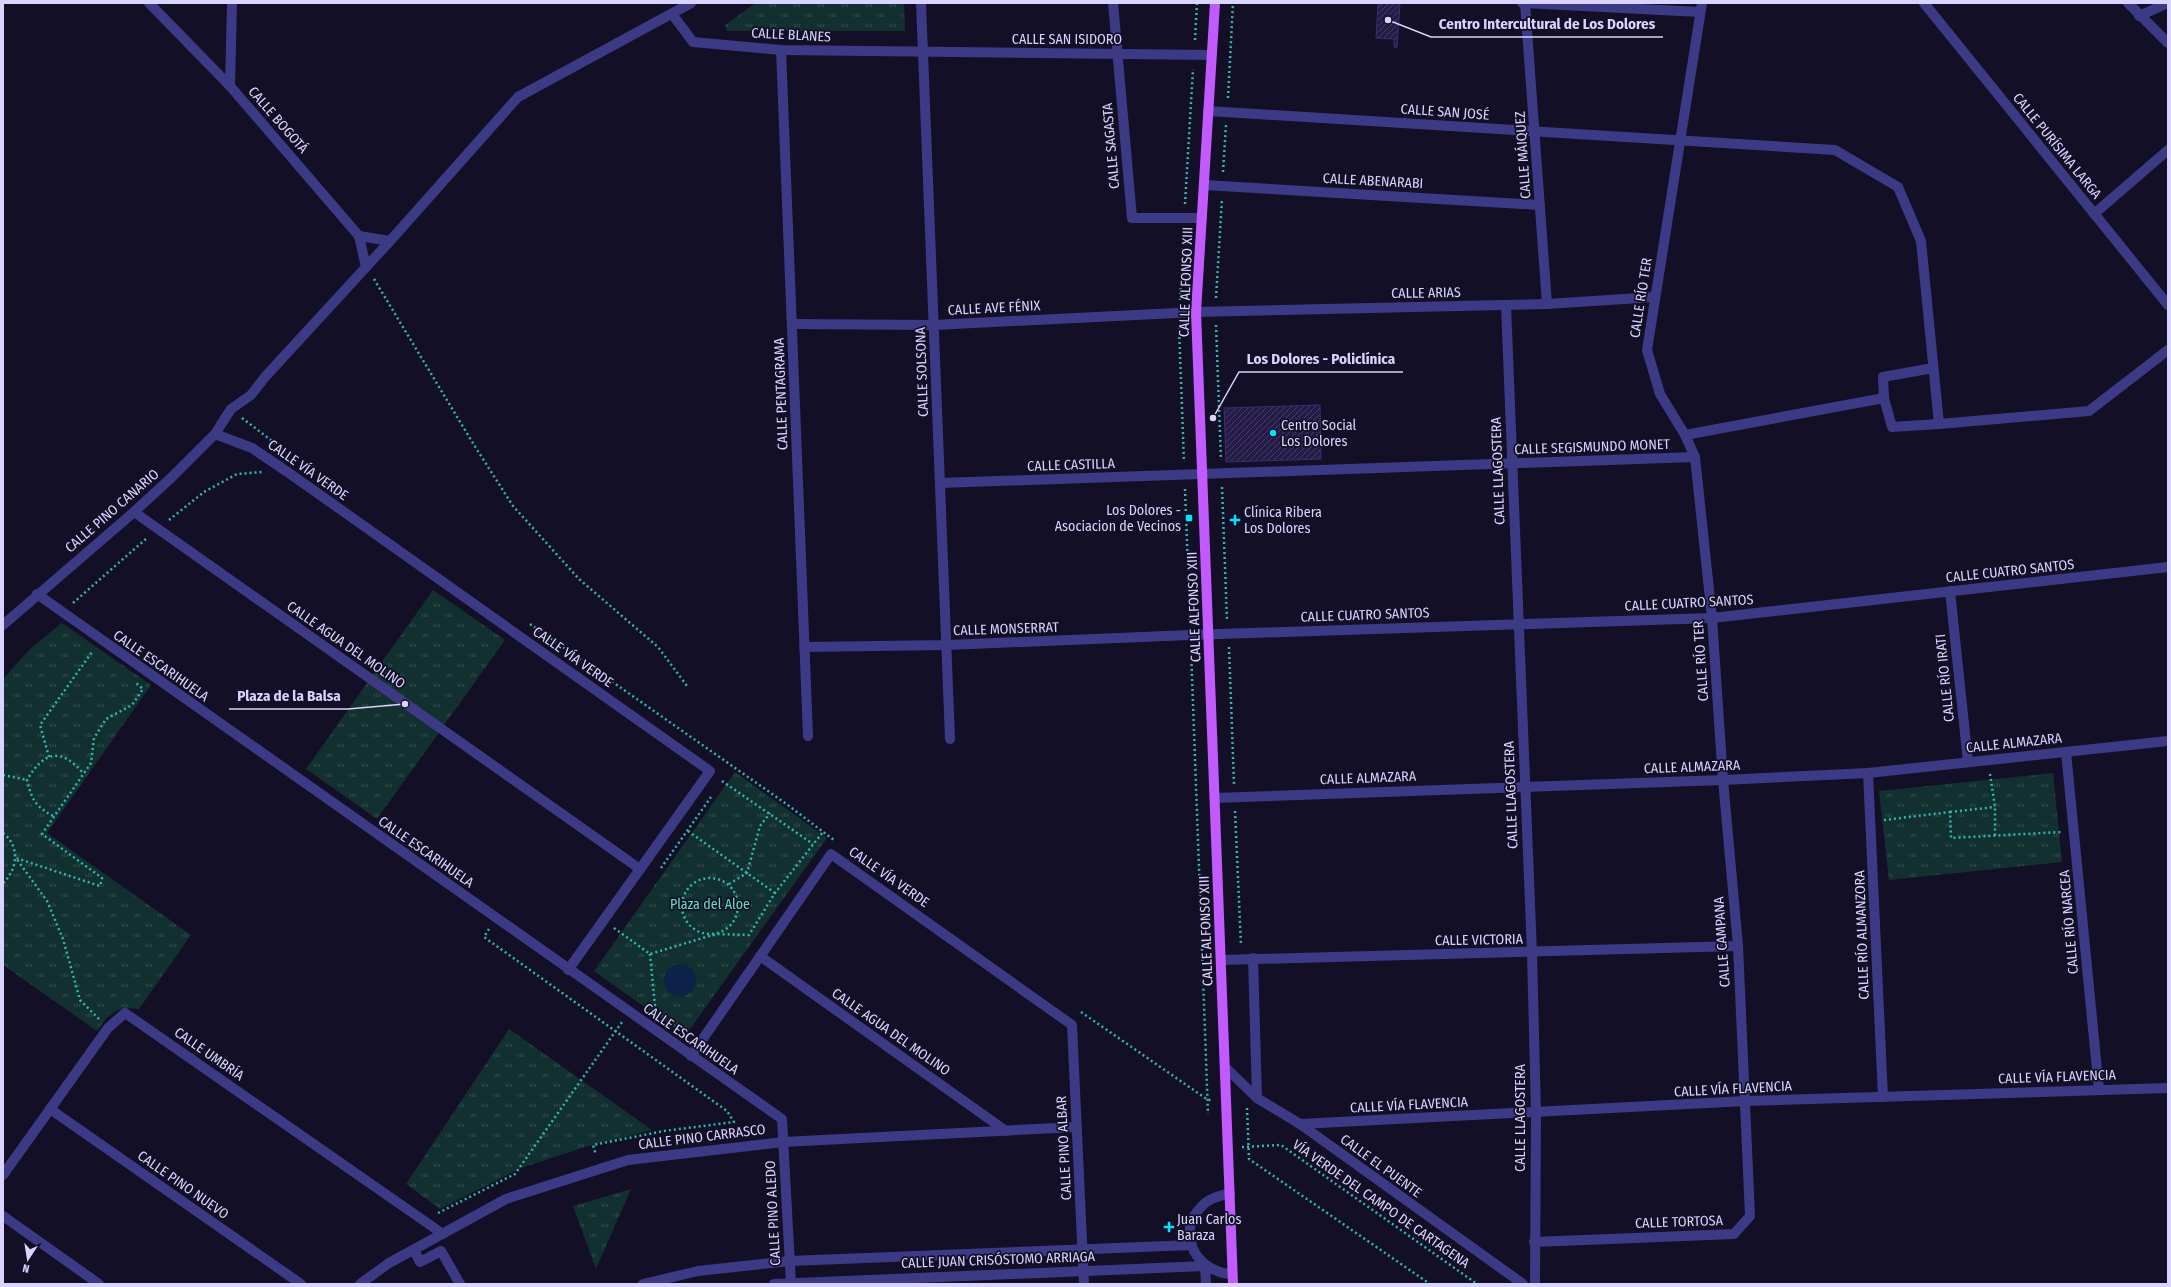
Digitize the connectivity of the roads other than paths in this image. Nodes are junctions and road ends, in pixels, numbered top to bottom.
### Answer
1 (149, 3) edge
2 (232, 3) edge
3 (691, 3) edge
4 (921, 3) edge
5 (1113, 3) edge
6 (1215, 3) edge
7 (1524, 3) edge
8 (1924, 3) edge
9 (2128, 3) edge
10 (2168, 3) edge
11 (1701, 8) edge
12 (672, 14) junction
13 (2139, 16) junction
14 (2168, 44) edge
15 (781, 50) junction
16 (923, 53) junction
17 (1117, 53) junction
18 (1212, 55) junction
19 (230, 86) junction
20 (1208, 111) junction
21 (1535, 132) junction
22 (1680, 141) junction
23 (2168, 150) edge
24 (1204, 185) junction
25 (1540, 205) junction
26 (2094, 214) junction
27 (1202, 218) junction
28 (359, 236) junction
29 (390, 241) junction
30 (366, 267) junction
31 (1656, 297) junction
32 (1547, 304) junction
33 (1506, 305) junction
34 (2168, 305) edge
35 (1196, 312) junction
36 (792, 324) junction
37 (934, 325) junction
38 (2168, 350) edge
39 (1933, 368) junction
40 (1884, 398) junction
41 (1938, 424) junction
42 (216, 434) junction
43 (1685, 435) junction
44 (1695, 457) junction
45 (1512, 464) junction
46 (1203, 475) junction
47 (940, 483) junction
48 (134, 512) junction
49 (2168, 567) edge
50 (1950, 592) junction
51 (37, 594) junction
52 (1712, 618) junction
53 (3, 625) edge
54 (1518, 625) junction
55 (1209, 634) junction
56 (947, 645) junction
57 (804, 647) junction
58 (808, 736) dead end
59 (950, 739) dead end
60 (2168, 741) edge
61 (2066, 752) junction
62 (1968, 762) junction
63 (1868, 773) junction
64 (1723, 780) junction
65 (1526, 786) junction
66 (1215, 798) junction
67 (640, 869) junction
68 (1738, 946) junction
69 (1532, 953) junction
70 (760, 956) junction
71 (1253, 958) junction
72 (1221, 960) junction
73 (568, 970) junction
74 (1072, 1025) joint
75 (691, 1056) junction
76 (1226, 1068) junction
77 (2168, 1088) edge
78 (2099, 1090) junction
79 (1883, 1097) junction
80 (1257, 1098) junction
81 (1746, 1101) junction
82 (50, 1109) junction
83 (1536, 1114) junction
84 (1300, 1124) junction
85 (1076, 1127) junction
86 (1006, 1131) junction
87 (783, 1142) junction
88 (3, 1175) edge
89 (1230, 1193) junction
90 (3, 1216) edge
91 (443, 1234) junction
92 (1534, 1242) junction
93 (1192, 1245) junction
94 (1082, 1249) junction
95 (414, 1250) junction
96 (790, 1261) junction
97 (1205, 1266) junction
98 (1083, 1271) junction
99 (1233, 1279) edge
100 (791, 1283) edge
101 (99, 1284) edge
102 (301, 1284) edge
103 (360, 1284) edge
104 (460, 1284) edge
105 (643, 1284) edge
106 (774, 1284) edge
107 (1084, 1284) edge
108 (1206, 1284) edge
109 (1523, 1284) edge
110 (1535, 1284) edge

1 - 19 street
2 - 19 street, CALLE BOGOTÁ
3 - 12 street
4 - 16 street, CALLE SOLSONA
5 - 17 street, CALLE SAGASTA
6 - 18 main road, CALLE ALFONSO XIII
7 - 11 street
7 - 21 street, CALLE MÁIQUEZ
8 - 26 street, CALLE PURÍSIMA LARGA
9 - 13 street
10 - 13 street
11 - 22 street, CALLE RÍO TER
12 - 15 street, CALLE BLANES
12 - 29 street
13 - 14 street
15 - 16 street, CALLE BLANES
15 - 36 street, CALLE PENTAGRAMA
16 - 17 street, CALLE SAN ISIDORO
16 - 37 street, CALLE SOLSONA
17 - 18 street, CALLE SAN ISIDORO
17 - 27 street, CALLE SAGASTA
18 - 20 main road, CALLE ALFONSO XIII
19 - 28 street, CALLE BOGOTÁ
20 - 21 street, CALLE SAN JOSÉ
20 - 24 main road, CALLE ALFONSO XIII
21 - 22 street, CALLE SAN JOSÉ
21 - 25 street, CALLE MÁIQUEZ
22 - 31 street, CALLE RÍO TER
22 - 39 street, CALLE SAN JOSÉ
23 - 26 street
24 - 25 street, CALLE ABENARABI
24 - 27 main road, CALLE ALFONSO XIII
25 - 32 street, CALLE MÁIQUEZ
26 - 34 street, CALLE PURÍSIMA LARGA
27 - 35 main road, CALLE ALFONSO XIII
28 - 29 street
28 - 30 street
29 - 30 street
30 - 42 street, CALLE PINO CANARIO
31 - 32 street, CALLE ARIAS
31 - 43 street, CALLE RÍO TER
32 - 33 street, CALLE ARIAS
33 - 35 street, CALLE ARIAS
33 - 45 street, CALLE LLAGOSTERA
35 - 37 street, CALLE AVE FÉNIX
35 - 46 main road, CALLE ALFONSO XIII
36 - 37 street, CALLE AVE FÉNIX
36 - 57 street, CALLE PENTAGRAMA
37 - 47 street, CALLE SOLSONA
38 - 41 street
39 - 40 street
39 - 41 street, CALLE SAN JOSÉ
40 - 41 street
40 - 43 street
42 - 48 street, CALLE PINO CANARIO
42 - 67 street, CALLE VÍA VERDE
43 - 44 street, CALLE RÍO TER
44 - 45 street, CALLE SEGISMUNDO MONET
44 - 52 street, CALLE RÍO TER
45 - 46 street, CALLE SEGISMUNDO MONET
45 - 54 street, CALLE LLAGOSTERA
46 - 47 street, CALLE CASTILLA
46 - 55 main road, CALLE ALFONSO XIII
47 - 56 street, CALLE SOLSONA
48 - 51 street, CALLE PINO CANARIO
48 - 67 street, CALLE AGUA DEL MOLINO
49 - 50 street, CALLE CUATRO SANTOS
50 - 52 street, CALLE CUATRO SANTOS
50 - 62 street, CALLE RÍO IRATI
51 - 53 street, CALLE PINO CANARIO
51 - 73 street, CALLE ESCARIHUELA
52 - 54 street, CALLE CUATRO SANTOS
52 - 64 street, CALLE RÍO TER
54 - 55 street, CALLE CUATRO SANTOS
54 - 65 street, CALLE LLAGOSTERA
55 - 56 street, CALLE MONSERRAT
55 - 66 main road, CALLE ALFONSO XIII
56 - 57 street, CALLE MONSERRAT
56 - 59 street, CALLE SOLSONA
57 - 58 street, CALLE PENTAGRAMA
60 - 61 street, CALLE ALMAZARA
61 - 62 street, CALLE ALMAZARA
61 - 78 street, CALLE RÍO NARCEA
62 - 63 street, CALLE ALMAZARA
63 - 64 street, CALLE ALMAZARA
63 - 79 street, CALLE RÍO ALMANZORA
64 - 65 street, CALLE ALMAZARA
64 - 68 street, CALLE CAMPANA
65 - 66 street, CALLE ALMAZARA
65 - 69 street, CALLE LLAGOSTERA
66 - 72 main road, CALLE ALFONSO XIII
67 - 73 street, CALLE VÍA VERDE
68 - 69 street, CALLE VICTORIA
68 - 81 street, CALLE CAMPANA
69 - 71 street, CALLE VICTORIA
69 - 83 street, CALLE LLAGOSTERA
70 - 74 street, CALLE VÍA VERDE
70 - 75 street, CALLE VÍA VERDE
70 - 86 street, CALLE AGUA DEL MOLINO
71 - 72 street, CALLE VICTORIA
71 - 80 street
72 - 76 main road, CALLE ALFONSO XIII
73 - 75 street, CALLE ESCARIHUELA
74 - 85 street, CALLE PINO ALBAR
75 - 87 street, CALLE ESCARIHUELA
76 - 80 street, CALLE EL PUENTE
76 - 89 main road, CALLE ALFONSO XIII
77 - 78 street, CALLE VÍA FLAVENCIA
78 - 79 street, CALLE VÍA FLAVENCIA
79 - 81 street, CALLE VÍA FLAVENCIA
80 - 84 street, CALLE EL PUENTE
81 - 83 street, CALLE VÍA FLAVENCIA
81 - 92 street, CALLE TORTOSA
82 - 88 street, CALLE UMBRÍA
82 - 91 street, CALLE UMBRÍA
82 - 102 street, CALLE PINO NUEVO
83 - 84 street, CALLE VÍA FLAVENCIA
83 - 92 street, CALLE LLAGOSTERA
84 - 109 street, CALLE EL PUENTE
85 - 86 street, CALLE PINO CARRASCO
85 - 94 street, CALLE PINO ALBAR
86 - 87 street, CALLE PINO CARRASCO
87 - 91 street, CALLE PINO CARRASCO
87 - 96 street, CALLE PINO ALEDO
89 - 93 street
89 - 99 main road, CALLE ALFONSO XIII
90 - 101 street
91 - 95 street, CALLE PINO CARRASCO
92 - 110 street, CALLE LLAGOSTERA
93 - 94 street, CALLE JUAN CRISÓSTOMO ARRIAGA
93 - 97 street
94 - 96 street, CALLE JUAN CRISÓSTOMO ARRIAGA
94 - 98 street, CALLE PINO ALBAR
95 - 103 street, CALLE PINO CARRASCO
95 - 104 street
96 - 100 street, CALLE PINO ALEDO
96 - 105 street, CALLE JUAN CRISÓSTOMO ARRIAGA
97 - 98 street, CALLE JUAN CRISÓSTOMO ARRIAGA
97 - 99 street
97 - 108 street
98 - 100 street, CALLE JUAN CRISÓSTOMO ARRIAGA
98 - 107 street, CALLE PINO ALBAR
100 - 106 street, CALLE JUAN CRISÓSTOMO ARRIAGA

